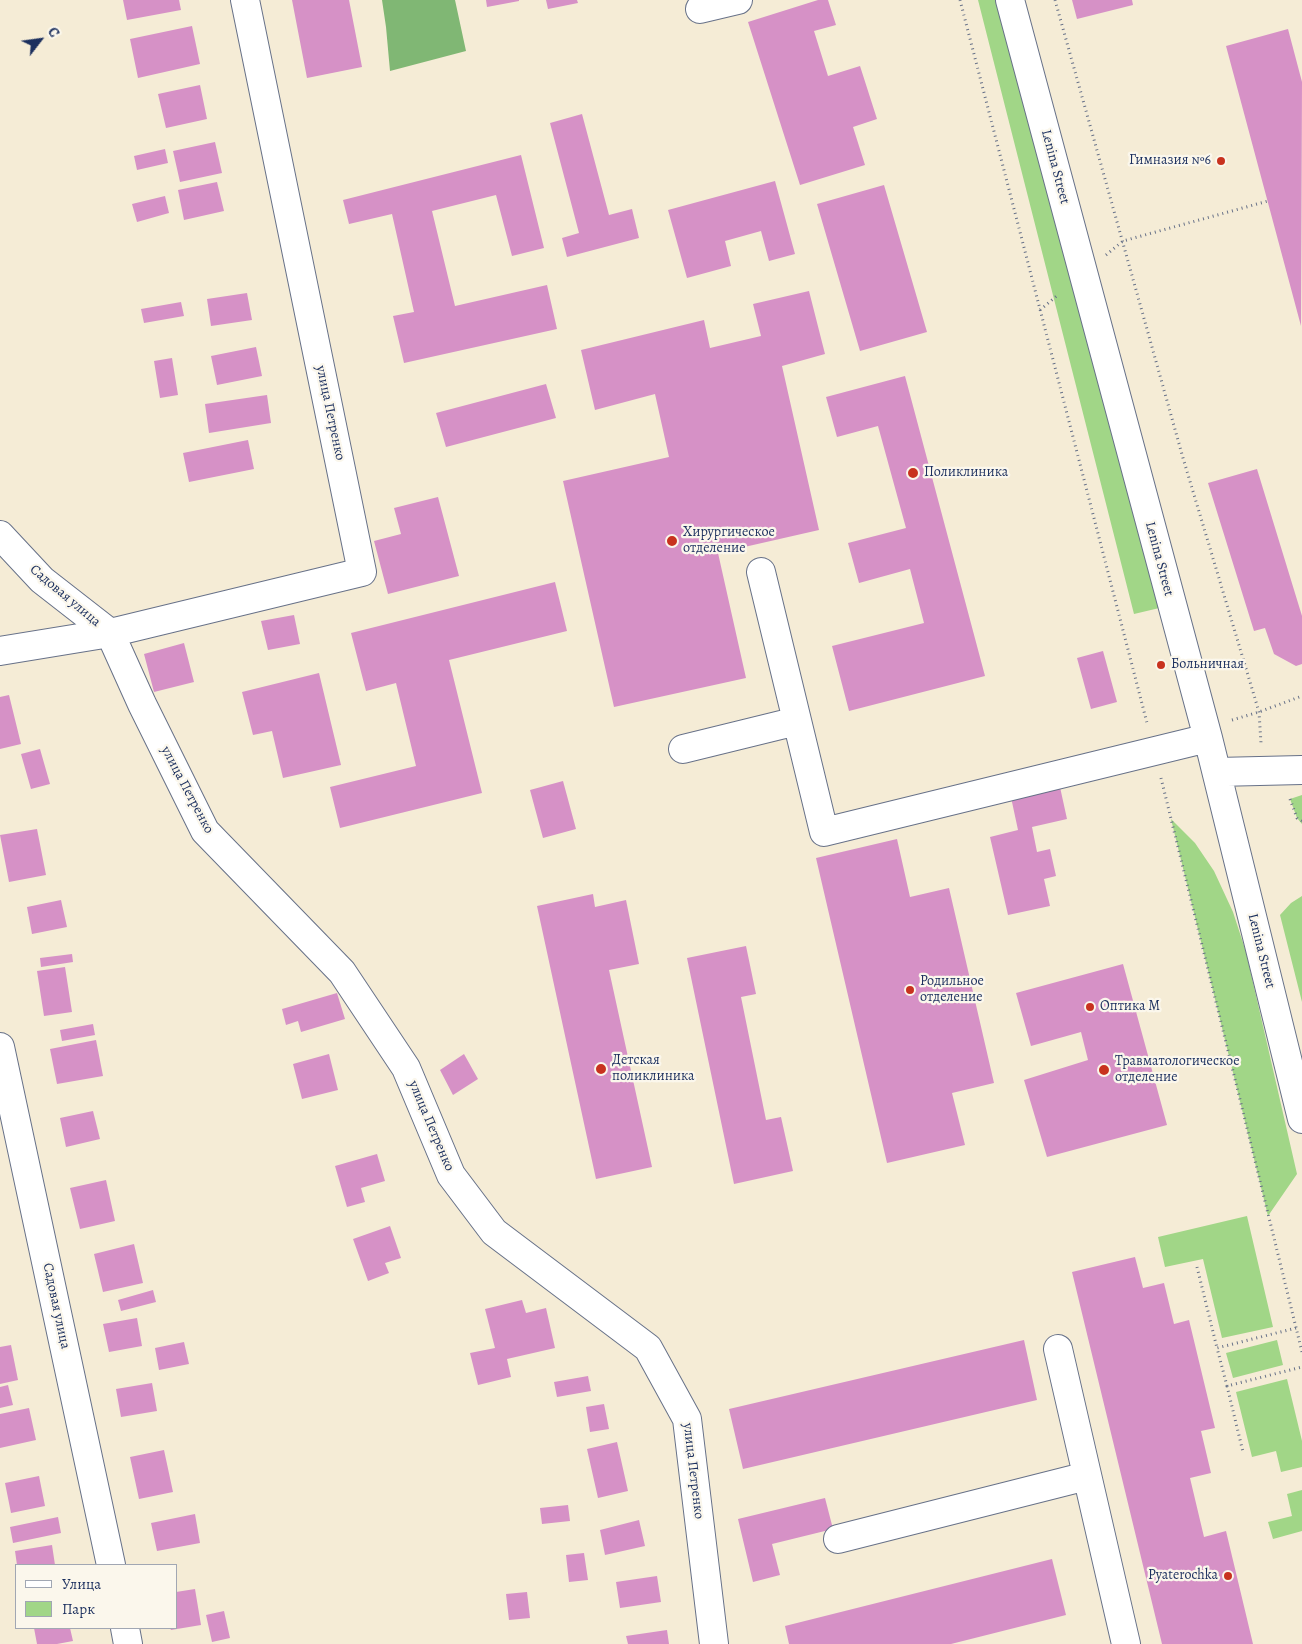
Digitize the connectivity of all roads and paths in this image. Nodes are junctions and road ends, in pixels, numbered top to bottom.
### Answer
1 (245, 0) edge
2 (738, 0) edge
3 (960, 0) edge
4 (1010, 0) edge
5 (1055, 0) edge
6 (700, 9) dead end
7 (1268, 201) dead end
8 (1123, 240) junction
9 (0, 535) edge
10 (762, 572) dead end
11 (110, 634) junction
12 (0, 651) edge
13 (1302, 696) edge
14 (797, 721) junction
15 (1208, 738) junction
16 (683, 749) dead end
17 (1154, 751) junction
18 (1302, 770) edge
19 (1216, 772) junction
20 (0, 1047) edge
21 (1302, 1119) edge
22 (1197, 1267) dead end
23 (1296, 1328) junction
24 (1217, 1348) junction
25 (1058, 1349) dead end
26 (1302, 1352) edge
27 (1302, 1367) edge
28 (1227, 1386) junction
29 (1242, 1452) dead end
30 (1087, 1476) junction
31 (838, 1540) dead end
32 (112, 1564) edge
33 (125, 1629) edge
34 (128, 1644) edge
35 (714, 1644) edge
36 (1126, 1644) edge

1 - 11 street, улица Петренко
2 - 6 street
3 - 17 path
4 - 15 street, Lenina Street
5 - 8 path
7 - 8 path
8 - 13 path
9 - 11 street, Садовая улица
10 - 14 street
11 - 12 street, улица Петренко
11 - 35 street, улица Петренко
14 - 16 street
14 - 17 street
15 - 17 street
15 - 19 street, Lenina Street
17 - 23 path
18 - 19 street
19 - 21 street, Lenina Street
20 - 32 street, Садовая улица
22 - 24 path
23 - 24 path
23 - 26 path
24 - 28 path
25 - 30 street
27 - 28 path
28 - 29 path
30 - 31 street
30 - 36 street
33 - 34 street

